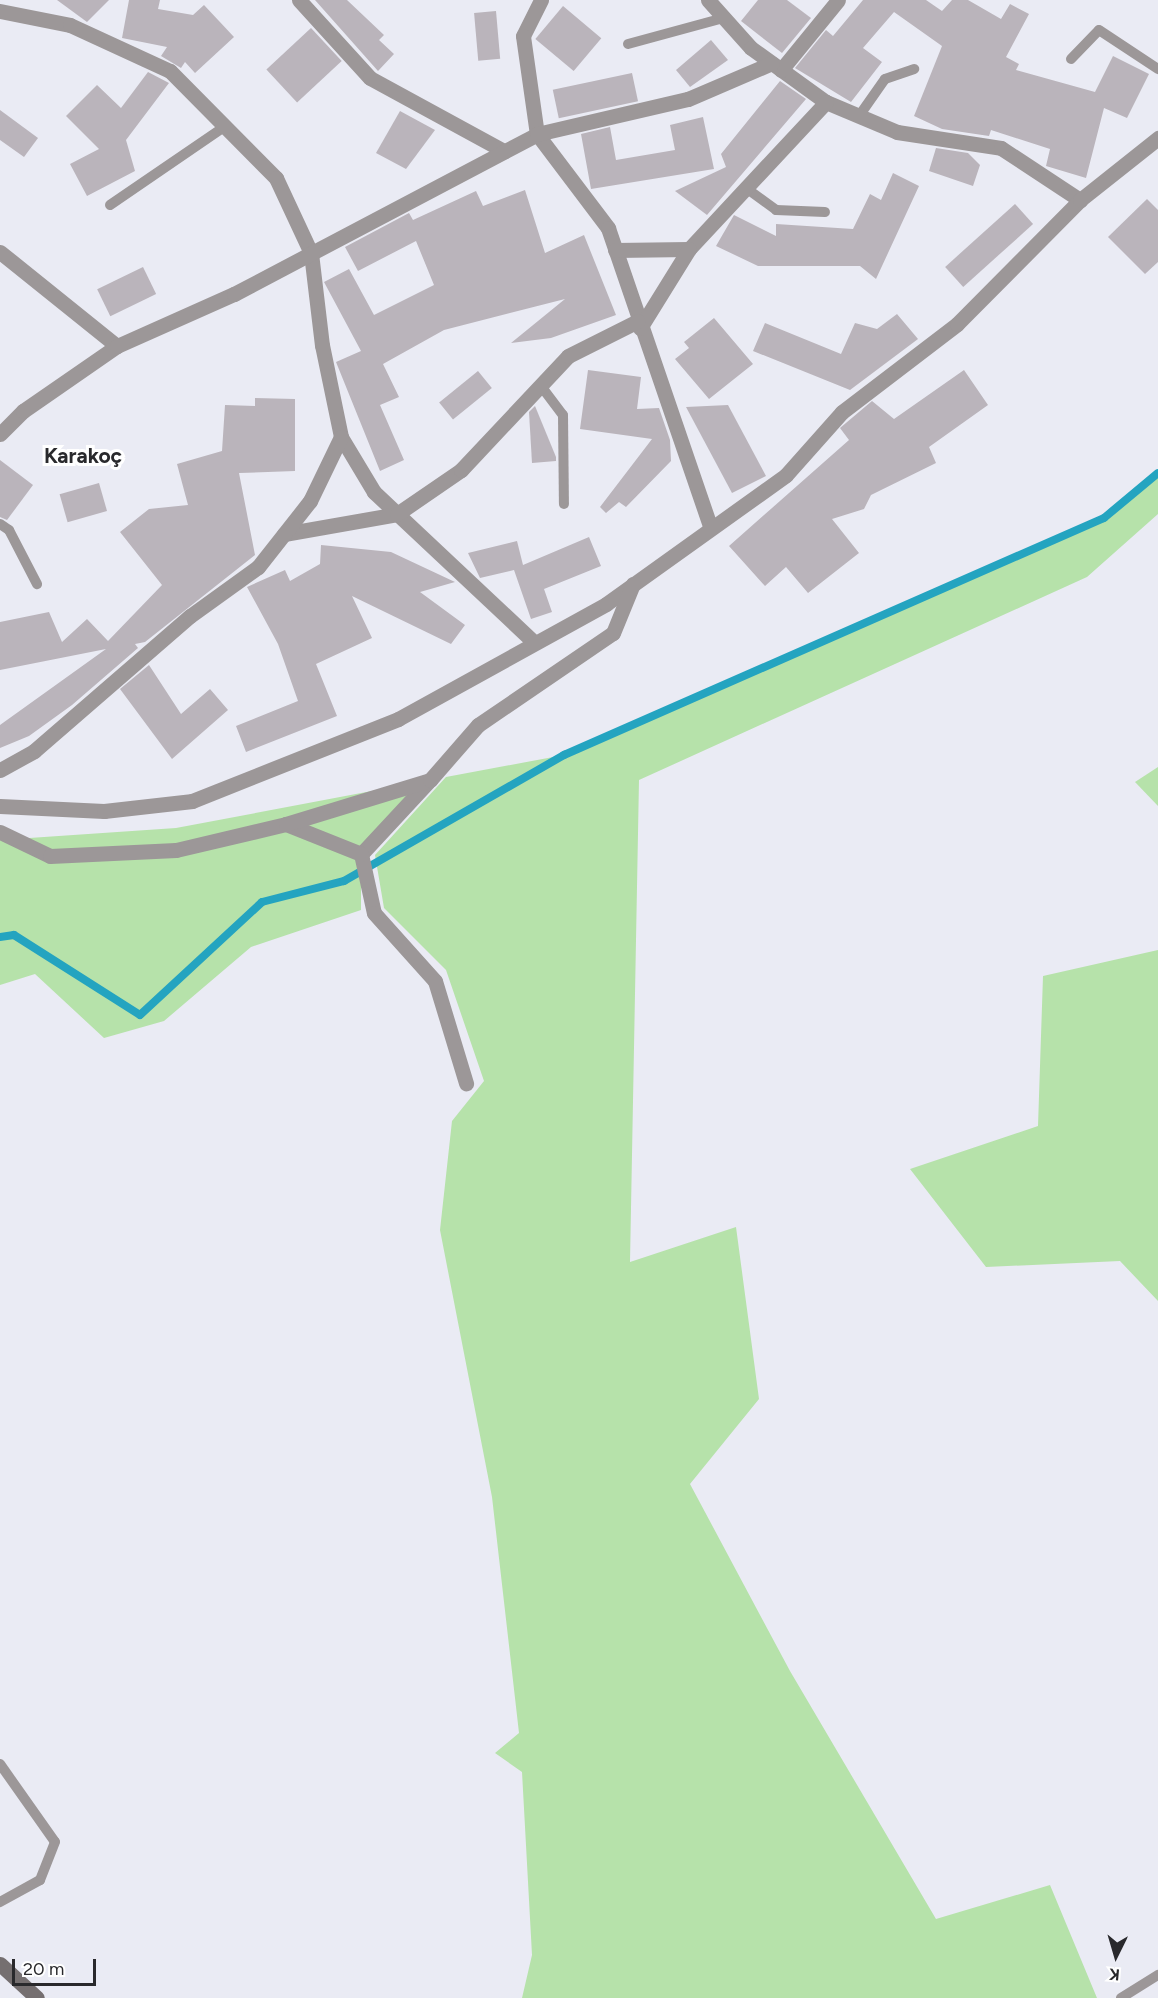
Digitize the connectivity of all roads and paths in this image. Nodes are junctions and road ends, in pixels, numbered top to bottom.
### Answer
1 (299, 0) edge
2 (541, 0) edge
3 (708, 0) edge
4 (838, 0) edge
5 (0, 11) edge
6 (724, 18) junction
7 (628, 44) dead end
8 (1071, 59) dead end
9 (776, 66) junction
10 (914, 69) dead end
11 (1158, 69) edge
12 (826, 102) junction
13 (859, 116) junction
14 (224, 127) junction
15 (537, 134) junction
16 (1158, 138) edge
17 (504, 151) junction
18 (746, 188) junction
19 (1080, 200) junction
20 (110, 205) dead end
21 (825, 212) dead end
22 (689, 249) junction
23 (615, 250) junction
24 (0, 252) edge
25 (311, 253) junction
26 (639, 325) junction
27 (117, 346) junction
28 (541, 386) junction
29 (0, 434) edge
30 (341, 437) junction
31 (564, 504) dead end
32 (397, 514) junction
33 (0, 524) edge
34 (710, 526) junction
35 (284, 534) junction
36 (37, 584) dead end
37 (633, 584) junction
38 (534, 642) junction
39 (0, 770) edge
40 (430, 780) junction
41 (0, 806) edge
42 (286, 824) junction
43 (0, 832) edge
44 (361, 854) junction
45 (466, 1083) dead end
46 (0, 1764) edge
47 (0, 1902) edge
48 (0, 1964) edge
49 (1158, 1975) edge
50 (37, 1998) edge
51 (1121, 1998) edge

1 - 17 street
2 - 15 street
3 - 6 street
4 - 9 street
5 - 14 street
6 - 7 lane
6 - 9 street
8 - 11 lane
9 - 12 street
9 - 15 street
10 - 13 lane
12 - 13 street
12 - 18 street
13 - 19 street
14 - 20 lane
14 - 25 street
15 - 17 street
15 - 23 street
16 - 19 street
17 - 25 street
18 - 21 lane
18 - 22 street
19 - 34 street
22 - 23 street
22 - 26 street
23 - 26 street
24 - 27 street
25 - 27 street
25 - 30 street
26 - 28 street
26 - 34 street
27 - 29 street
28 - 31 lane
28 - 32 street
30 - 32 street
30 - 35 street
32 - 35 street
32 - 38 street
33 - 36 lane
34 - 37 street
35 - 39 street
37 - 38 street
37 - 40 street
38 - 41 street
40 - 42 street
40 - 44 street
42 - 43 street
42 - 44 street
44 - 45 street
46 - 47 lane
48 - 50 street
49 - 51 lane

